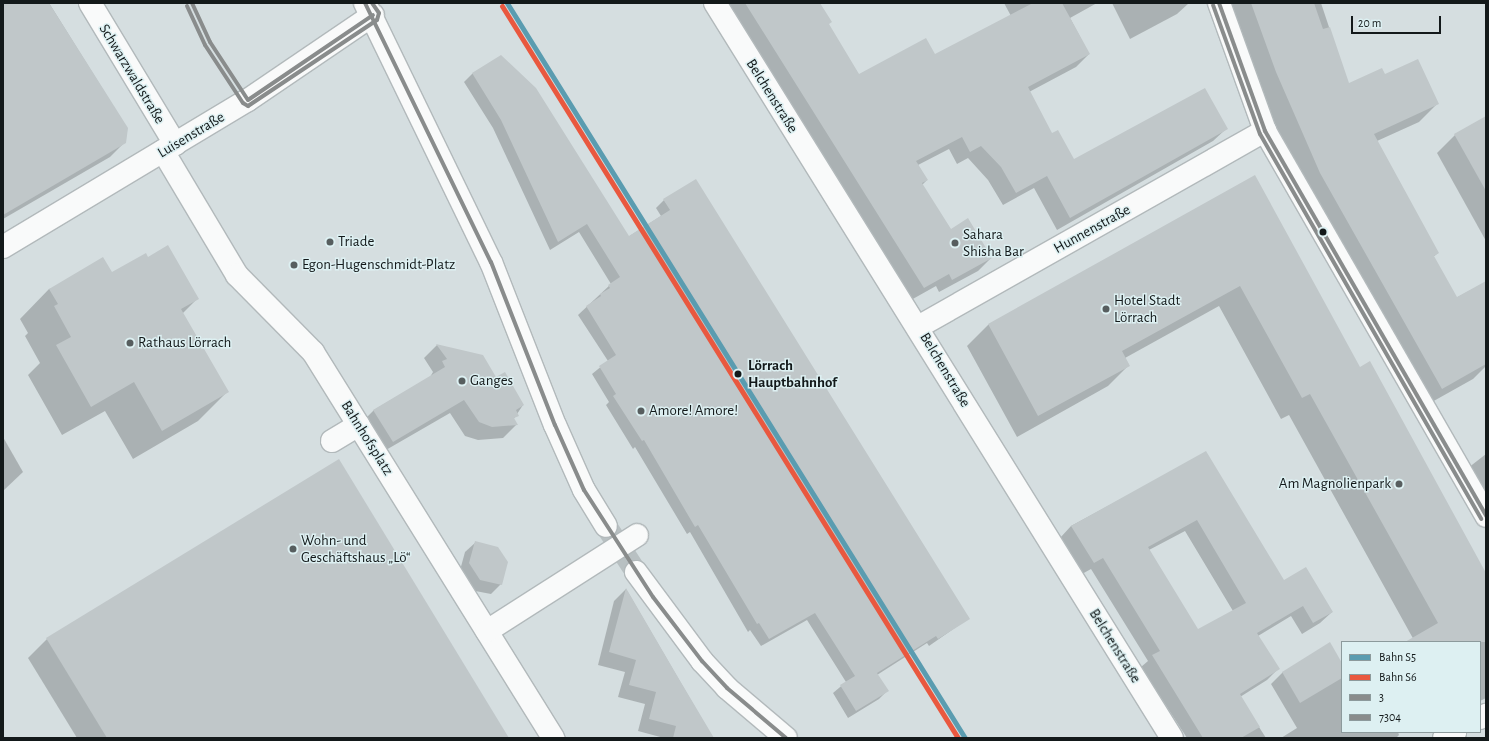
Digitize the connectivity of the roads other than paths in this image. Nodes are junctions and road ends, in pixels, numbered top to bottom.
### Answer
1 (90, 3) edge
2 (715, 3) edge
3 (1219, 3) edge
4 (369, 9) edge
5 (1265, 131) junction
6 (169, 148) junction
7 (3, 246) edge
8 (918, 327) junction
9 (359, 425) junction
10 (332, 441) dead end
11 (1486, 516) edge
12 (606, 526) tunnel mouth
13 (637, 535) dead end
14 (636, 572) tunnel mouth
15 (487, 631) junction
16 (1453, 733) edge
17 (553, 738) edge
18 (786, 738) edge
19 (1172, 738) edge
20 (1444, 738) edge

1 - 6 street, Schwarzwaldstraße
2 - 8 street, Belchenstraße
3 - 5 street
4 - 6 street, Luisenstraße
4 - 12 street
5 - 8 street, Hunnenstraße
5 - 11 street
6 - 7 street, Luisenstraße
6 - 9 street, Bahnhofsplatz
8 - 19 street, Belchenstraße
9 - 10 street
9 - 15 street, Bahnhofsplatz
13 - 15 street
14 - 18 street
15 - 17 street, Bahnhofsplatz
16 - 20 street

